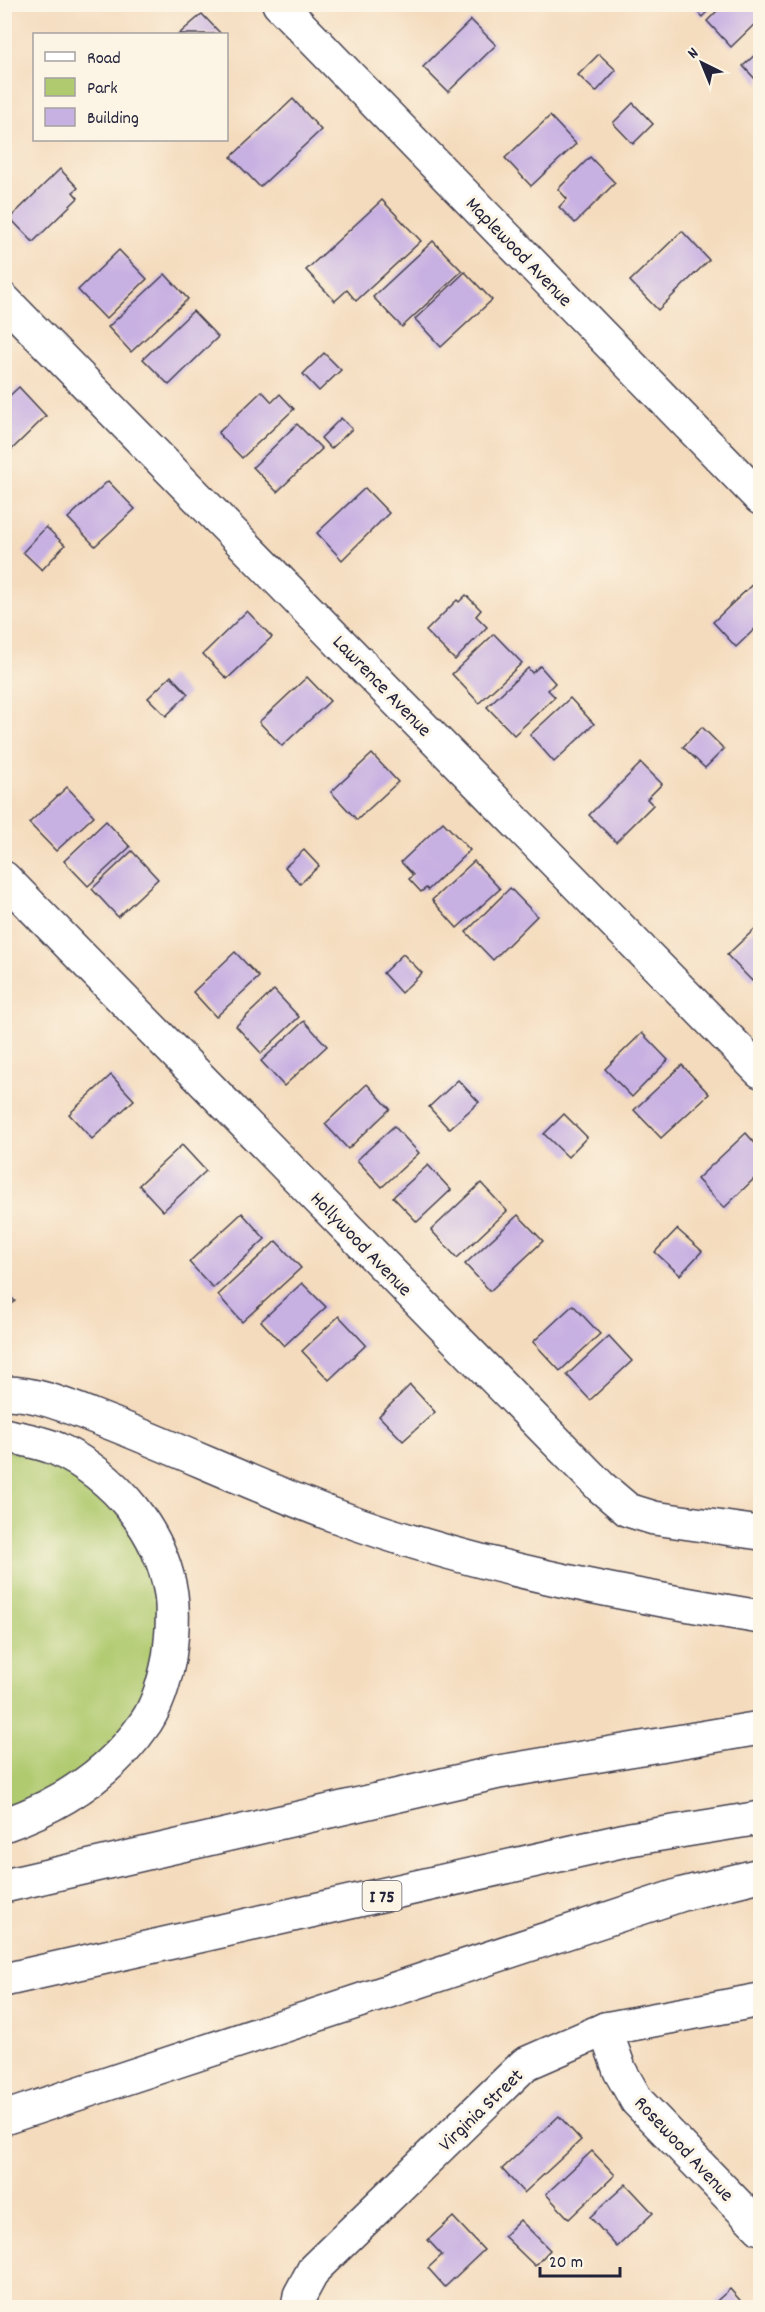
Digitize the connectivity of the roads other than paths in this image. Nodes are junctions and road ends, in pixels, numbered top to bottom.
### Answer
1 (279, 4) edge
2 (4, 300) edge
3 (760, 498) edge
4 (4, 878) edge
5 (760, 1071) edge
6 (4, 1393) edge
7 (4, 1435) edge
8 (760, 1533) edge
9 (760, 1617) edge
10 (760, 1728) edge
11 (760, 1818) edge
12 (4, 1825) edge
13 (760, 1875) edge
14 (4, 1886) edge
15 (4, 1980) edge
16 (760, 2000) edge
17 (605, 2029) junction
18 (4, 2118) edge
19 (760, 2228) edge
20 (298, 2307) edge

1 - 3 main road, Maplewood Avenue
2 - 5 main road, Lawrence Avenue
4 - 8 main road, Hollywood Avenue
6 - 9 main road
7 - 12 main road
10 - 14 main road
11 - 15 main road, I 75
13 - 18 main road
16 - 17 main road, Virginia Street
17 - 19 main road, Rosewood Avenue
17 - 20 main road, Virginia Street

